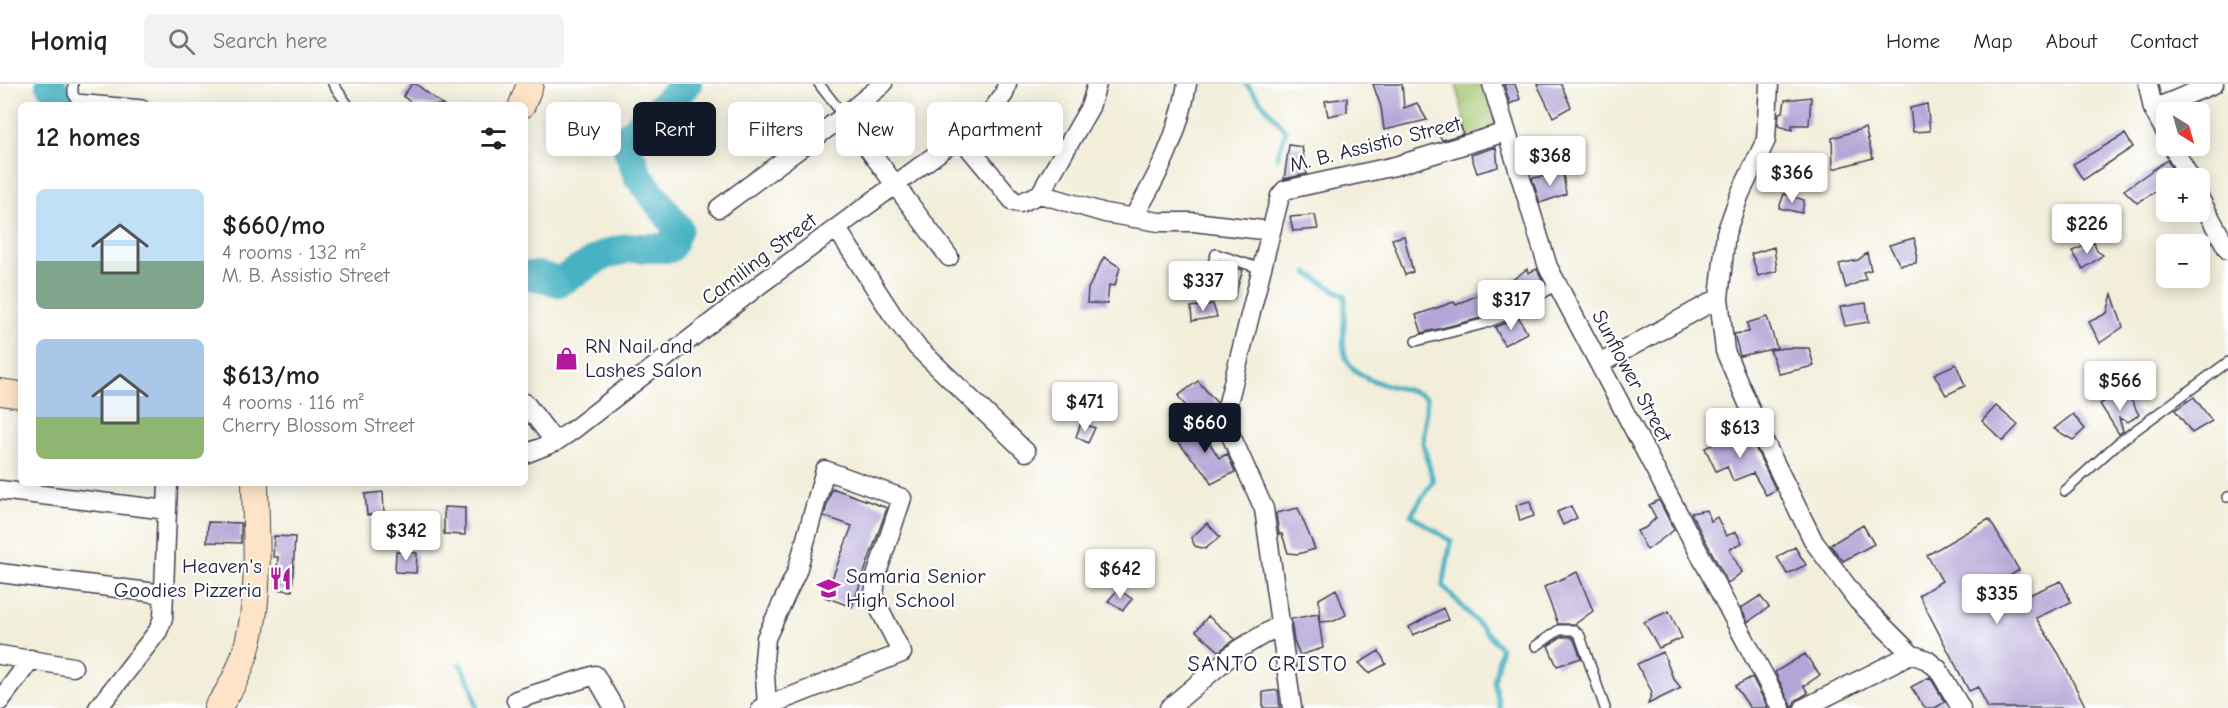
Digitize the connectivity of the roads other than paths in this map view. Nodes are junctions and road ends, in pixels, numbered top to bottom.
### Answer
1 (73, 84) edge
2 (333, 84) edge
3 (530, 84) edge
4 (819, 84) edge
5 (883, 84) edge
6 (1007, 84) edge
7 (1097, 84) edge
8 (1187, 84) edge
9 (1492, 84) edge
10 (1769, 84) edge
11 (2148, 84) edge
12 (2214, 84) edge
13 (110, 102) edge
14 (346, 102) edge
15 (523, 102) edge
16 (861, 102) edge
17 (998, 102) edge
18 (836, 106) edge
19 (2153, 109) junction
20 (2156, 115) edge
21 (836, 122) edge
22 (1506, 132) junction
23 (874, 156) edge
24 (935, 156) edge
25 (976, 156) edge
26 (896, 185) junction
27 (1040, 194) junction
28 (719, 208) dead end
29 (2210, 217) edge
30 (1133, 218) junction
31 (837, 229) junction
32 (1271, 231) junction
33 (2228, 250) edge
34 (949, 257) dead end
35 (1262, 269) junction
36 (1557, 284) junction
37 (1205, 286) dead end
38 (1719, 298) junction
39 (1416, 341) dead end
40 (2228, 362) edge
41 (1601, 363) junction
42 (0, 392) edge
43 (18, 395) edge
44 (528, 407) edge
45 (555, 442) junction
46 (1026, 452) dead end
47 (528, 453) edge
48 (168, 486) edge
49 (255, 486) edge
50 (0, 490) edge
51 (2065, 491) dead end
52 (167, 510) junction
53 (0, 573) edge
54 (164, 594) junction
55 (1281, 624) junction
56 (1536, 646) dead end
57 (1911, 654) junction
58 (0, 655) edge
59 (31, 659) junction
60 (73, 667) dead end
61 (516, 700) dead end
62 (0, 701) edge
63 (764, 707) edge
64 (98, 708) edge
65 (217, 708) edge
66 (614, 708) edge
67 (1169, 708) edge
68 (1292, 708) edge
69 (1605, 708) edge
70 (1781, 708) edge
71 (1803, 708) edge
72 (1961, 708) edge

1 - 13 lane
2 - 14 lane
3 - 15 main road
4 - 18 lane
5 - 16 street
6 - 17 street, Camiling Street
7 - 27 street
8 - 30 street
9 - 22 street, Sunflower Street
10 - 38 street
11 - 19 street
12 - 19 street
19 - 20 street
21 - 28 street
22 - 32 street, M. B. Assistio Street
22 - 36 street, Sunflower Street
23 - 26 street
24 - 26 street, Camiling Street
25 - 27 street
26 - 31 street, Camiling Street
26 - 34 street
27 - 30 street
29 - 33 street
30 - 32 street
31 - 45 street, Camiling Street
31 - 46 street
32 - 35 street, M. B. Assistio Street
35 - 37 lane
35 - 55 street, M. B. Assistio Street
36 - 39 lane
36 - 41 street, Sunflower Street
38 - 41 street
38 - 57 street
40 - 51 lane
41 - 70 street, Sunflower Street
42 - 43 main road
44 - 45 street
45 - 47 street, Camiling Street
48 - 52 street
49 - 65 main road
50 - 52 street
52 - 54 street
53 - 54 street
54 - 64 street
55 - 67 street
55 - 68 street, M. B. Assistio Street
56 - 69 lane
57 - 71 street
57 - 72 street
58 - 59 street
59 - 60 street
59 - 62 street
61 - 66 street
63 - 63 street

